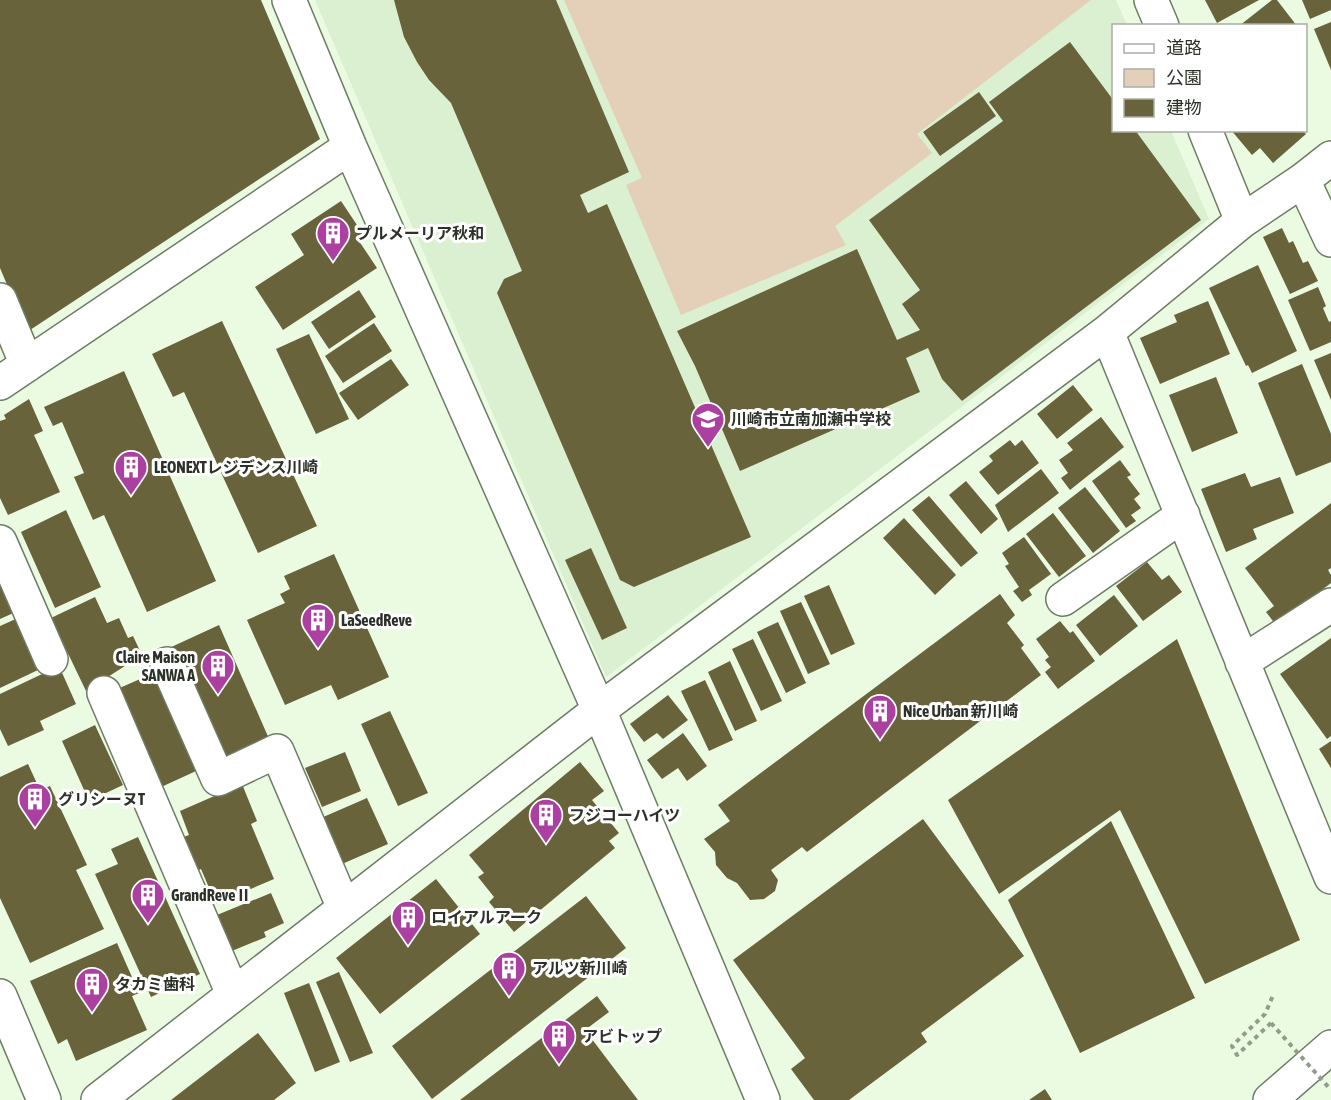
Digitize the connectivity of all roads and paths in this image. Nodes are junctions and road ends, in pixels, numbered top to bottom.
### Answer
1 (289, 0) edge
2 (1151, 0) edge
3 (1161, 24) edge
4 (1206, 132) edge
5 (350, 147) junction
6 (1331, 158) edge
7 (1303, 180) junction
8 (1242, 220) junction
9 (1331, 240) edge
10 (0, 300) edge
11 (1107, 332) junction
12 (27, 365) junction
13 (0, 383) edge
14 (1183, 515) junction
15 (0, 542) edge
16 (1063, 599) dead end
17 (1331, 605) edge
18 (51, 659) dead end
19 (1242, 662) junction
20 (167, 664) dead end
21 (104, 693) dead end
22 (599, 710) junction
23 (1331, 877) edge
24 (344, 908) junction
25 (1274, 993) dead end
26 (233, 994) junction
27 (0, 996) edge
28 (1331, 1047) edge
29 (1331, 1090) edge
30 (44, 1100) edge
31 (98, 1100) edge
32 (764, 1100) edge
33 (1270, 1100) edge

1 - 5 street
2 - 3 street
4 - 8 street
5 - 12 street
5 - 22 street
6 - 7 street
7 - 8 street
7 - 9 street
8 - 11 street
10 - 12 street
11 - 14 street
11 - 22 street
12 - 13 street
14 - 16 street
14 - 19 street
15 - 18 street
17 - 19 street
19 - 23 street
20 - 24 street
21 - 26 street
22 - 24 street
22 - 32 street
24 - 26 street
25 - 29 path, bridge
26 - 31 street
27 - 30 street
28 - 33 street

